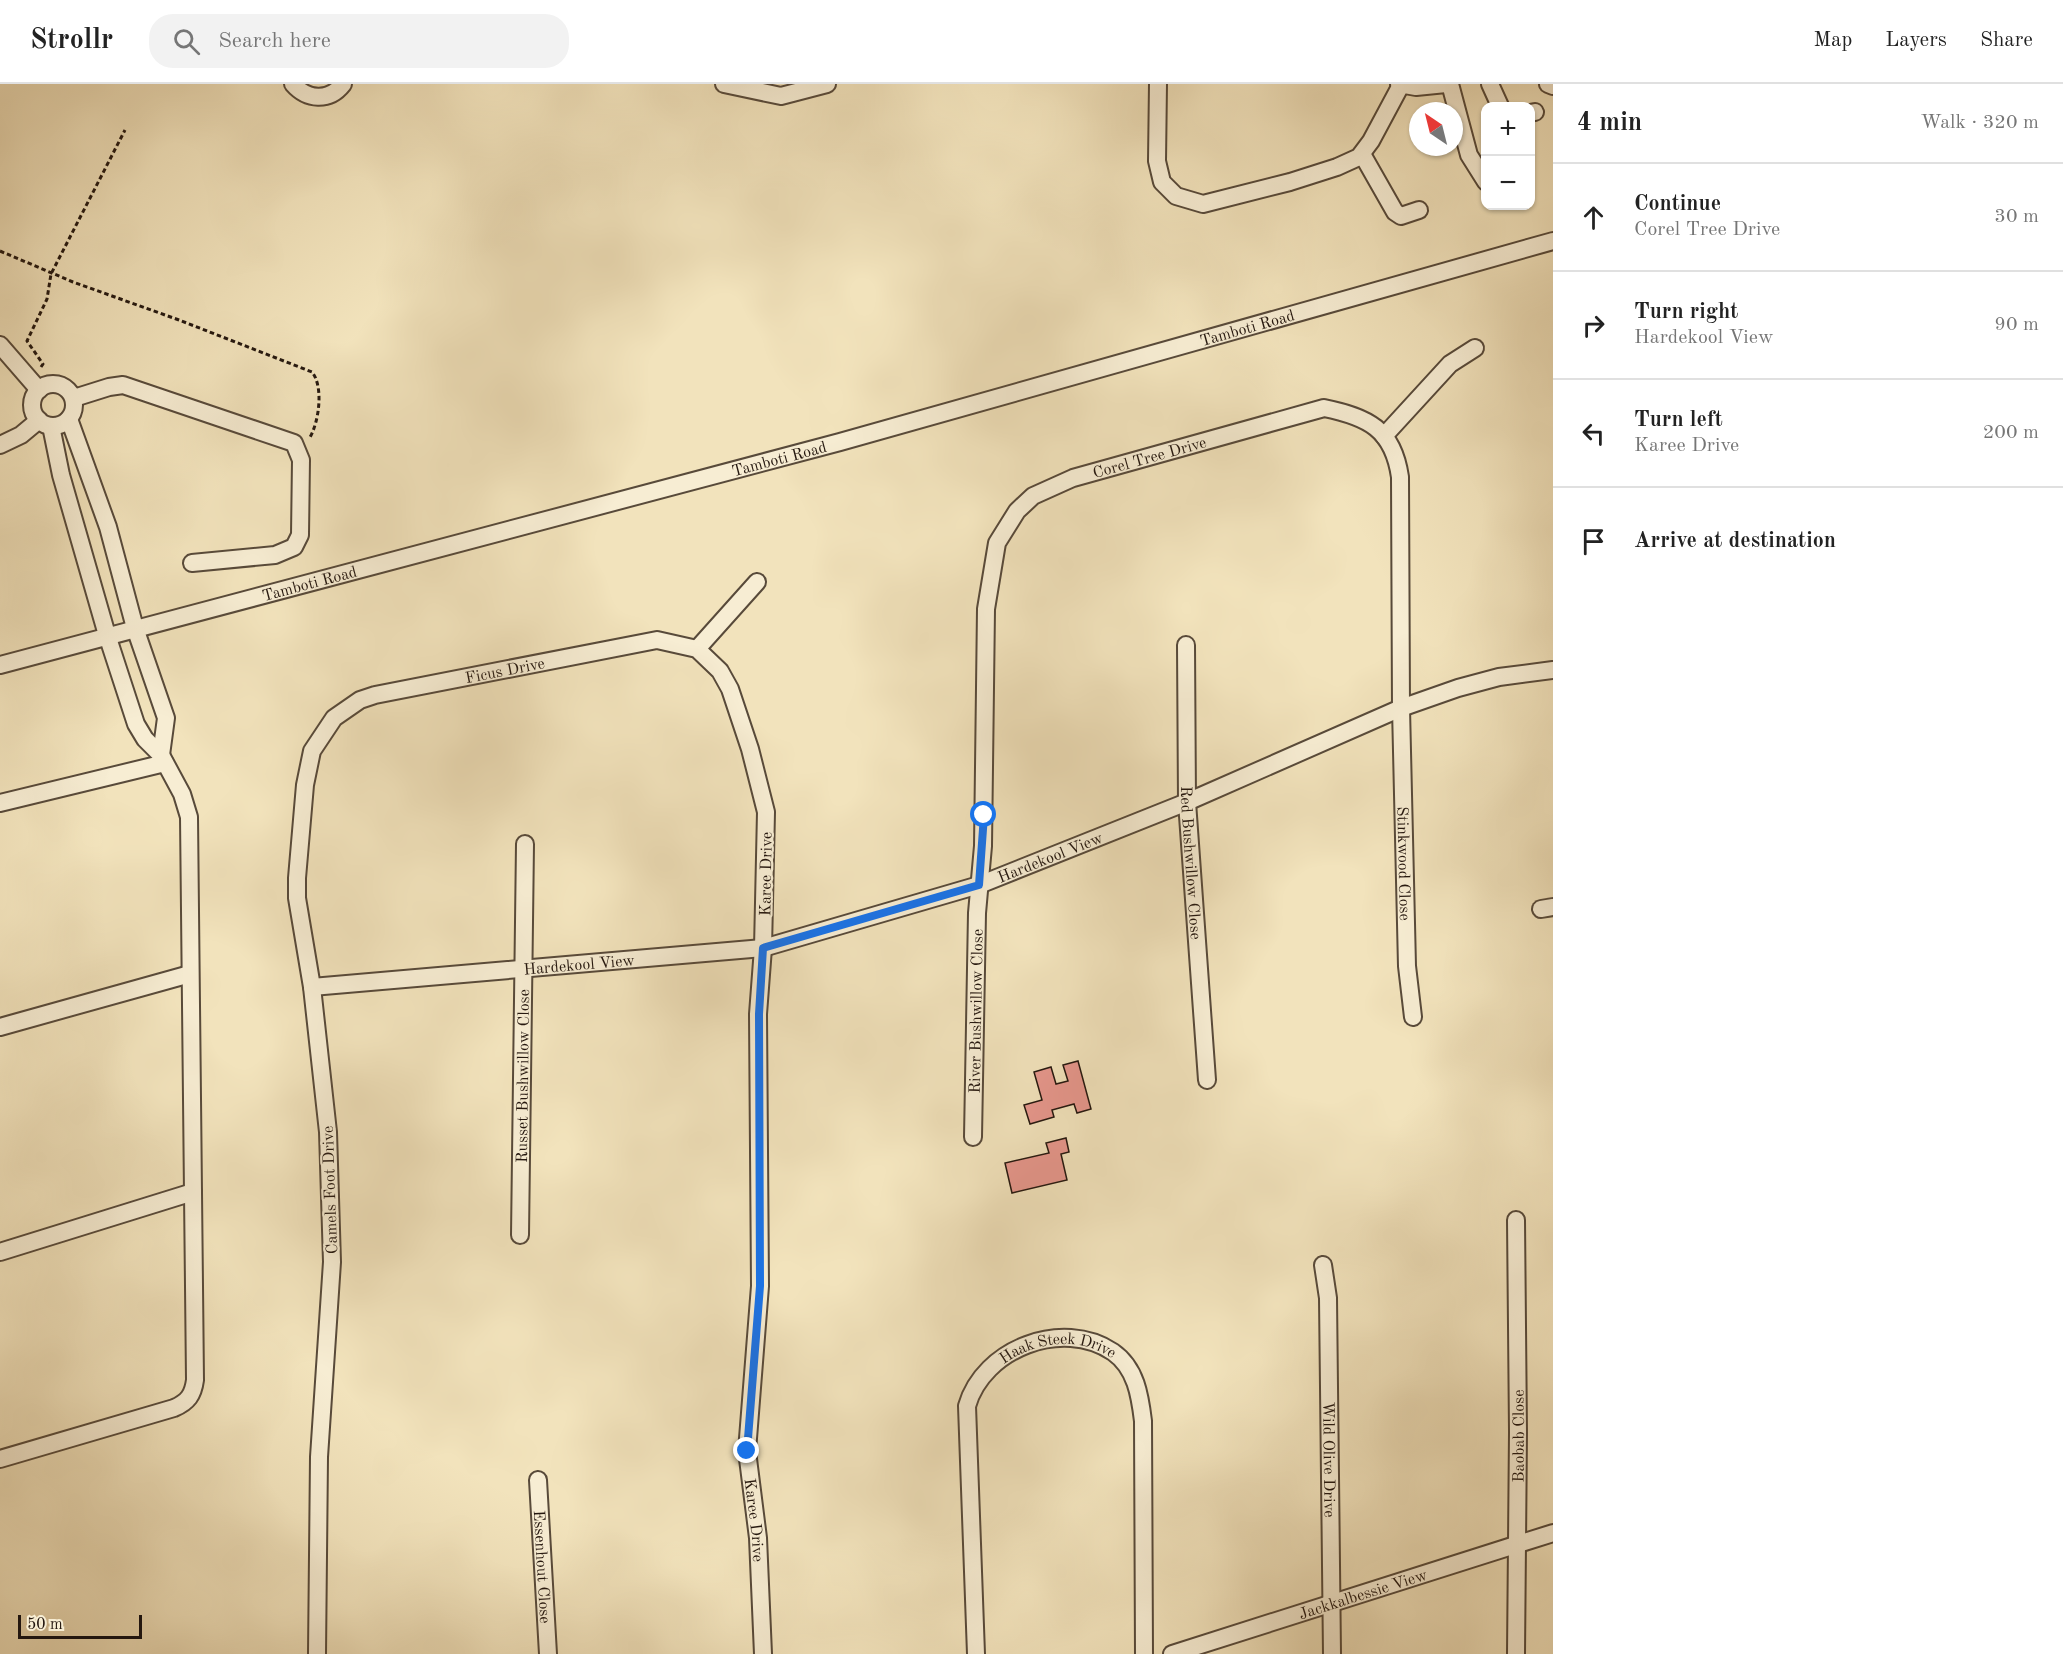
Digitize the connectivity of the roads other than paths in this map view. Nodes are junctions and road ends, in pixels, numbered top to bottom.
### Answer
1 (293, 84) edge
2 (343, 84) edge
3 (724, 84) edge
4 (827, 84) edge
5 (1158, 84) edge
6 (1448, 84) edge
7 (1490, 84) edge
8 (1548, 84) edge
9 (1400, 85) edge
10 (1553, 86) edge
11 (1498, 102) edge
12 (1362, 154) junction
13 (1481, 175) edge
14 (1419, 210) dead end
15 (1553, 241) edge
16 (0, 345) edge
17 (1475, 348) dead end
18 (35, 385) junction
19 (74, 398) junction
20 (69, 418) junction
21 (45, 423) junction
22 (1384, 436) junction
23 (0, 446) edge
24 (192, 563) dead end
25 (757, 582) dead end
26 (135, 628) junction
27 (107, 635) junction
28 (1185, 645) dead end
29 (697, 649) junction
30 (0, 665) edge
31 (1553, 670) edge
32 (1401, 708) junction
33 (324, 731) joint
34 (163, 759) junction
35 (1187, 801) junction
36 (0, 803) edge
37 (525, 844) dead end
38 (979, 885) junction
39 (763, 948) junction
40 (522, 969) junction
41 (190, 974) junction
42 (312, 987) junction
43 (1413, 1017) dead end
44 (0, 1027) edge
45 (1207, 1080) dead end
46 (973, 1137) dead end
47 (193, 1192) junction
48 (1516, 1220) dead end
49 (520, 1235) dead end
50 (0, 1252) edge
51 (1323, 1265) dead end
52 (0, 1459) edge
53 (538, 1480) dead end
54 (1553, 1533) edge
55 (1516, 1544) junction
56 (1331, 1604) junction
57 (317, 1654) edge
58 (548, 1654) edge
59 (763, 1654) edge
60 (976, 1654) edge
61 (1144, 1654) edge
62 (1172, 1654) edge
63 (1332, 1654) edge
64 (1516, 1654) edge

1 - 2 street
3 - 4 street
5 - 12 street
6 - 9 street
6 - 13 street
7 - 11 street
8 - 10 street
9 - 12 street
12 - 14 street
15 - 26 street, Tamboti Road
16 - 18 street
17 - 22 street
18 - 19 street
18 - 21 street
19 - 20 street
19 - 24 street
20 - 21 street
20 - 26 street
21 - 23 street
21 - 27 street
22 - 32 street, Corel Tree Drive
22 - 38 street, Corel Tree Drive
25 - 29 street
26 - 27 street, Tamboti Road
26 - 34 street
27 - 30 street, Tamboti Road
27 - 34 street
28 - 35 street, Red Bushwillow Close
29 - 33 street, Ficus Drive
29 - 39 street, Karee Drive
31 - 32 street, Hardekool View
32 - 35 street, Hardekool View
32 - 43 street, Stinkwood Close
33 - 42 street, Camels Foot Drive
34 - 36 street
34 - 41 street
35 - 38 street, Hardekool View
35 - 45 street, Red Bushwillow Close
37 - 40 street, Russet Bushwillow Close
38 - 39 street, Hardekool View
38 - 46 street, River Bushwillow Close
39 - 40 street, Hardekool View
39 - 59 street, Karee Drive
40 - 42 street, Hardekool View
40 - 49 street, Russet Bushwillow Close
41 - 44 street
41 - 47 street
42 - 57 street, Camels Foot Drive
47 - 50 street
47 - 52 street
48 - 55 street, Baobab Close
51 - 56 street, Wild Olive Drive
53 - 58 street, Essenhout Close
54 - 55 street, Jackkalbessie View
55 - 56 street, Jackkalbessie View
55 - 64 street, Baobab Close
56 - 62 street, Jackkalbessie View
56 - 63 street, Wild Olive Drive
60 - 61 street, Haak Steek Drive

